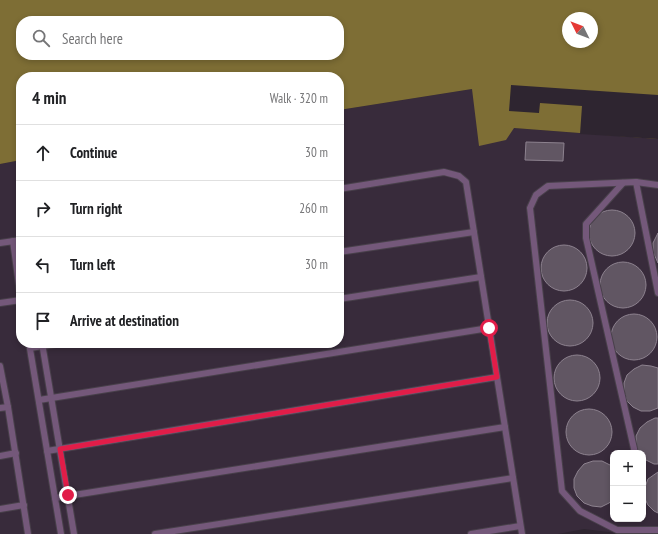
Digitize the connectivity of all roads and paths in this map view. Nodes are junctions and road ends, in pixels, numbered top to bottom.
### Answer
1 (636, 182) junction
2 (623, 183) junction
3 (658, 185) edge
4 (344, 188) edge
5 (474, 232) junction
6 (13, 241) junction
7 (16, 241) edge
8 (0, 243) edge
9 (344, 251) edge
10 (16, 263) edge
11 (481, 277) junction
12 (658, 293) edge
13 (344, 298) edge
14 (16, 301) edge
15 (0, 303) edge
16 (489, 328) junction
17 (30, 348) edge
18 (43, 348) edge
19 (0, 366) edge
20 (497, 377) junction
21 (51, 398) junction
22 (39, 400) junction
23 (8, 407) junction
24 (0, 408) edge
25 (505, 427) junction
26 (60, 449) junction
27 (634, 450) edge
28 (48, 451) junction
29 (16, 453) junction
30 (0, 456) edge
31 (513, 478) junction
32 (68, 495) junction
33 (55, 498) junction
34 (24, 505) junction
35 (0, 509) edge
36 (520, 526) junction
37 (658, 530) edge
38 (28, 534) edge
39 (61, 534) edge
40 (74, 534) edge
41 (155, 534) edge
42 (471, 534) edge
43 (522, 534) edge

1 - 2 lane
1 - 3 lane
1 - 12 lane
2 - 27 lane
2 - 37 lane
4 - 5 lane
5 - 9 lane
5 - 11 lane
6 - 7 lane
6 - 8 lane
6 - 10 lane
11 - 13 lane
11 - 16 lane
14 - 15 lane
16 - 20 lane
16 - 21 lane
17 - 22 lane
18 - 21 lane
19 - 23 lane
20 - 25 lane
20 - 26 lane
21 - 22 lane
21 - 26 lane
22 - 28 lane
23 - 24 lane
23 - 29 lane
25 - 31 lane
25 - 32 lane
26 - 28 lane
26 - 32 lane
28 - 33 lane
29 - 30 lane
29 - 34 lane
31 - 36 lane
31 - 41 lane
32 - 33 lane
32 - 40 lane
33 - 39 lane
34 - 35 lane
34 - 38 lane
36 - 42 lane
36 - 43 lane

